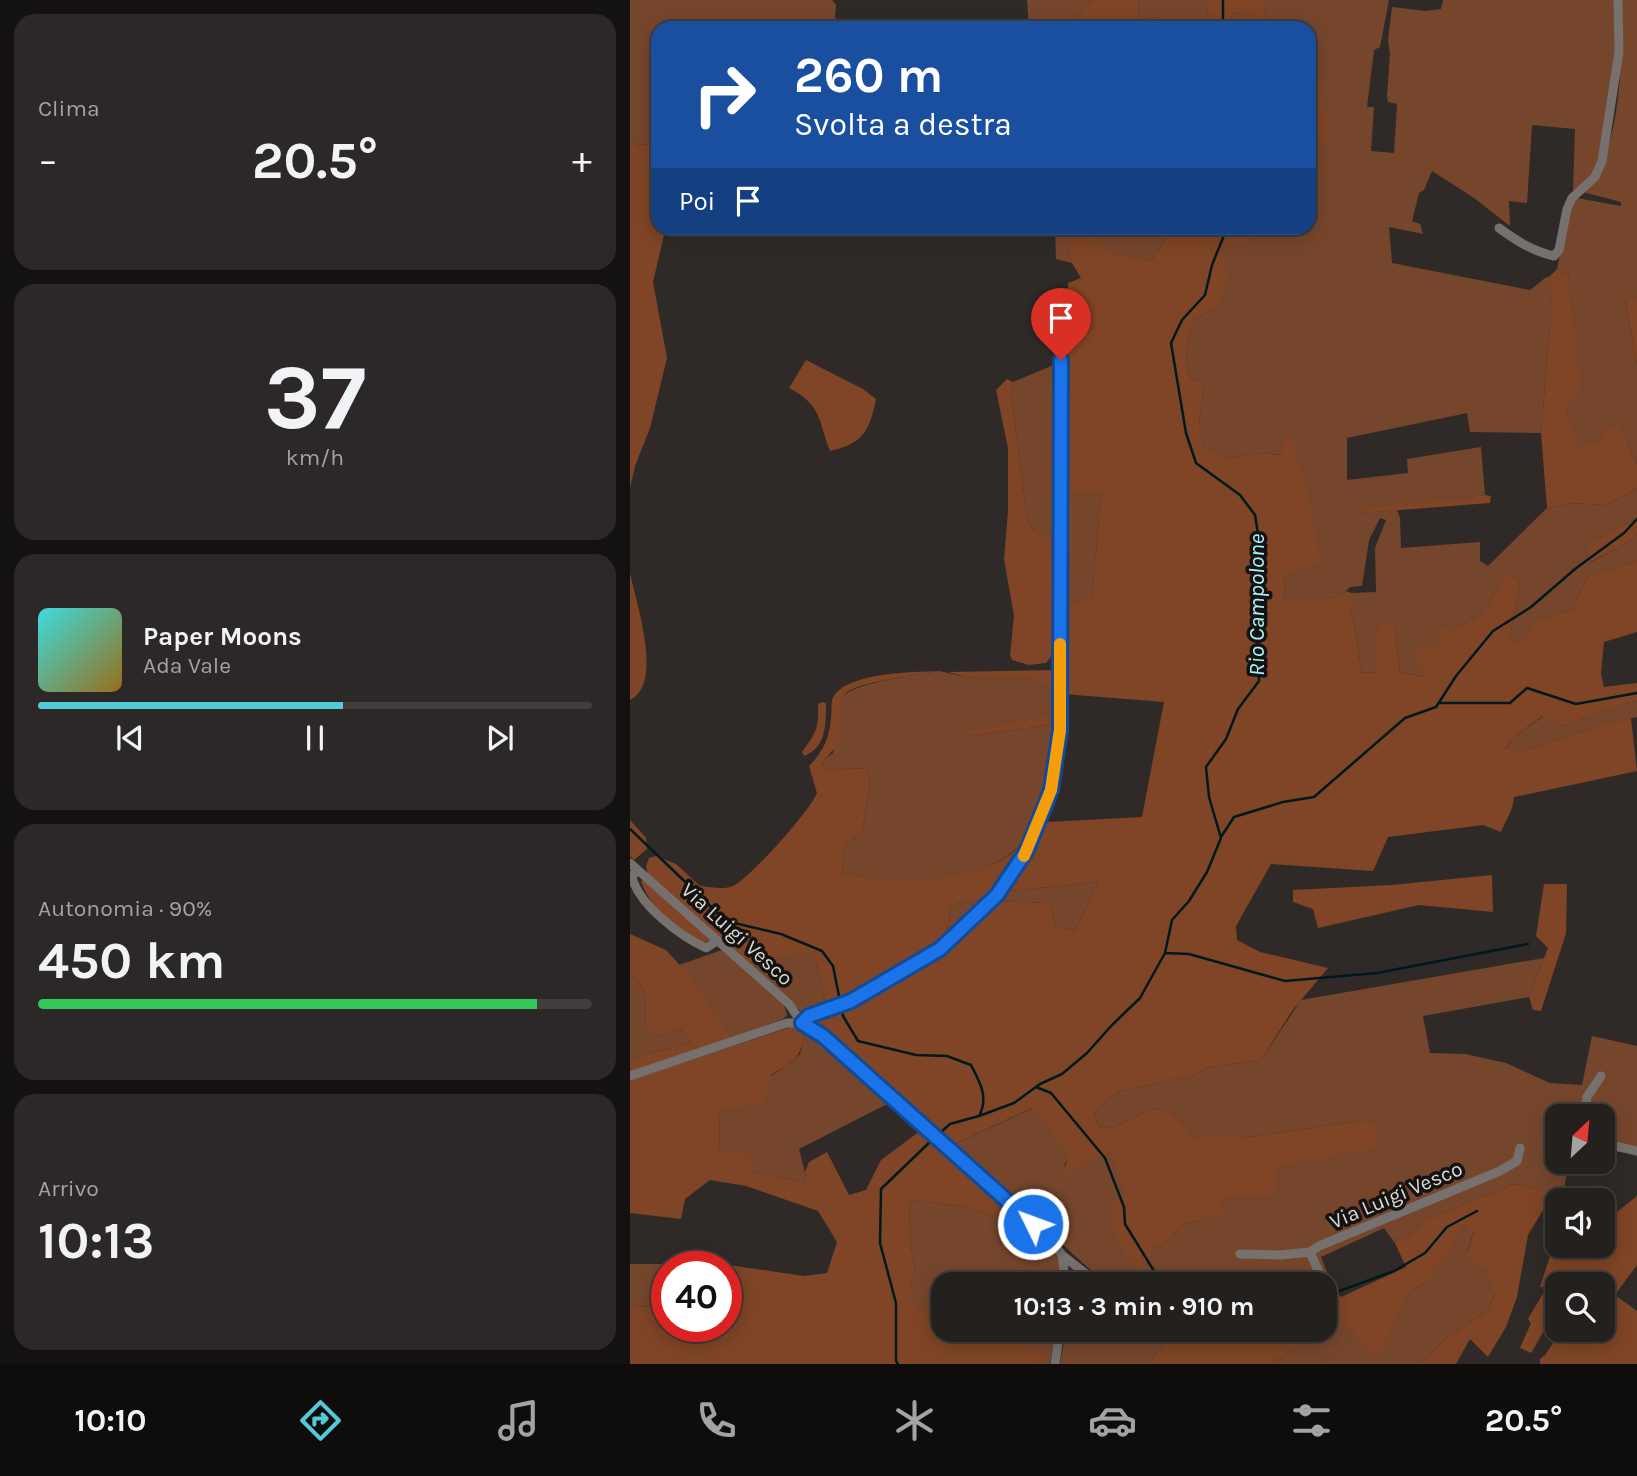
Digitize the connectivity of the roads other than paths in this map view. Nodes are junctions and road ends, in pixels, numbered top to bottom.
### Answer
1 (1618, 0) edge
2 (1499, 228) dead end
3 (1061, 360) dead end
4 (633, 866) edge
5 (717, 941) junction
6 (802, 1023) junction
7 (630, 1076) edge
8 (1601, 1076) dead end
9 (1586, 1104) edge
10 (1615, 1146) edge
11 (1520, 1148) dead end
12 (1637, 1151) edge
13 (1310, 1252) junction
14 (1240, 1254) dead end
15 (1062, 1255) junction
16 (1064, 1272) edge
17 (1084, 1272) edge
18 (1318, 1272) edge
19 (1058, 1342) edge
20 (1055, 1364) edge

1 - 2 street
3 - 6 street
4 - 5 street, Via Luigi Vesco
4 - 5 street
5 - 6 street, Via Luigi Vesco
6 - 7 street
6 - 15 street, Via Luigi Vesco
8 - 9 street
10 - 12 street
11 - 13 street, Via Luigi Vesco
13 - 14 street
13 - 18 street
15 - 16 street
15 - 17 street, Via Luigi Vesco
19 - 20 street

